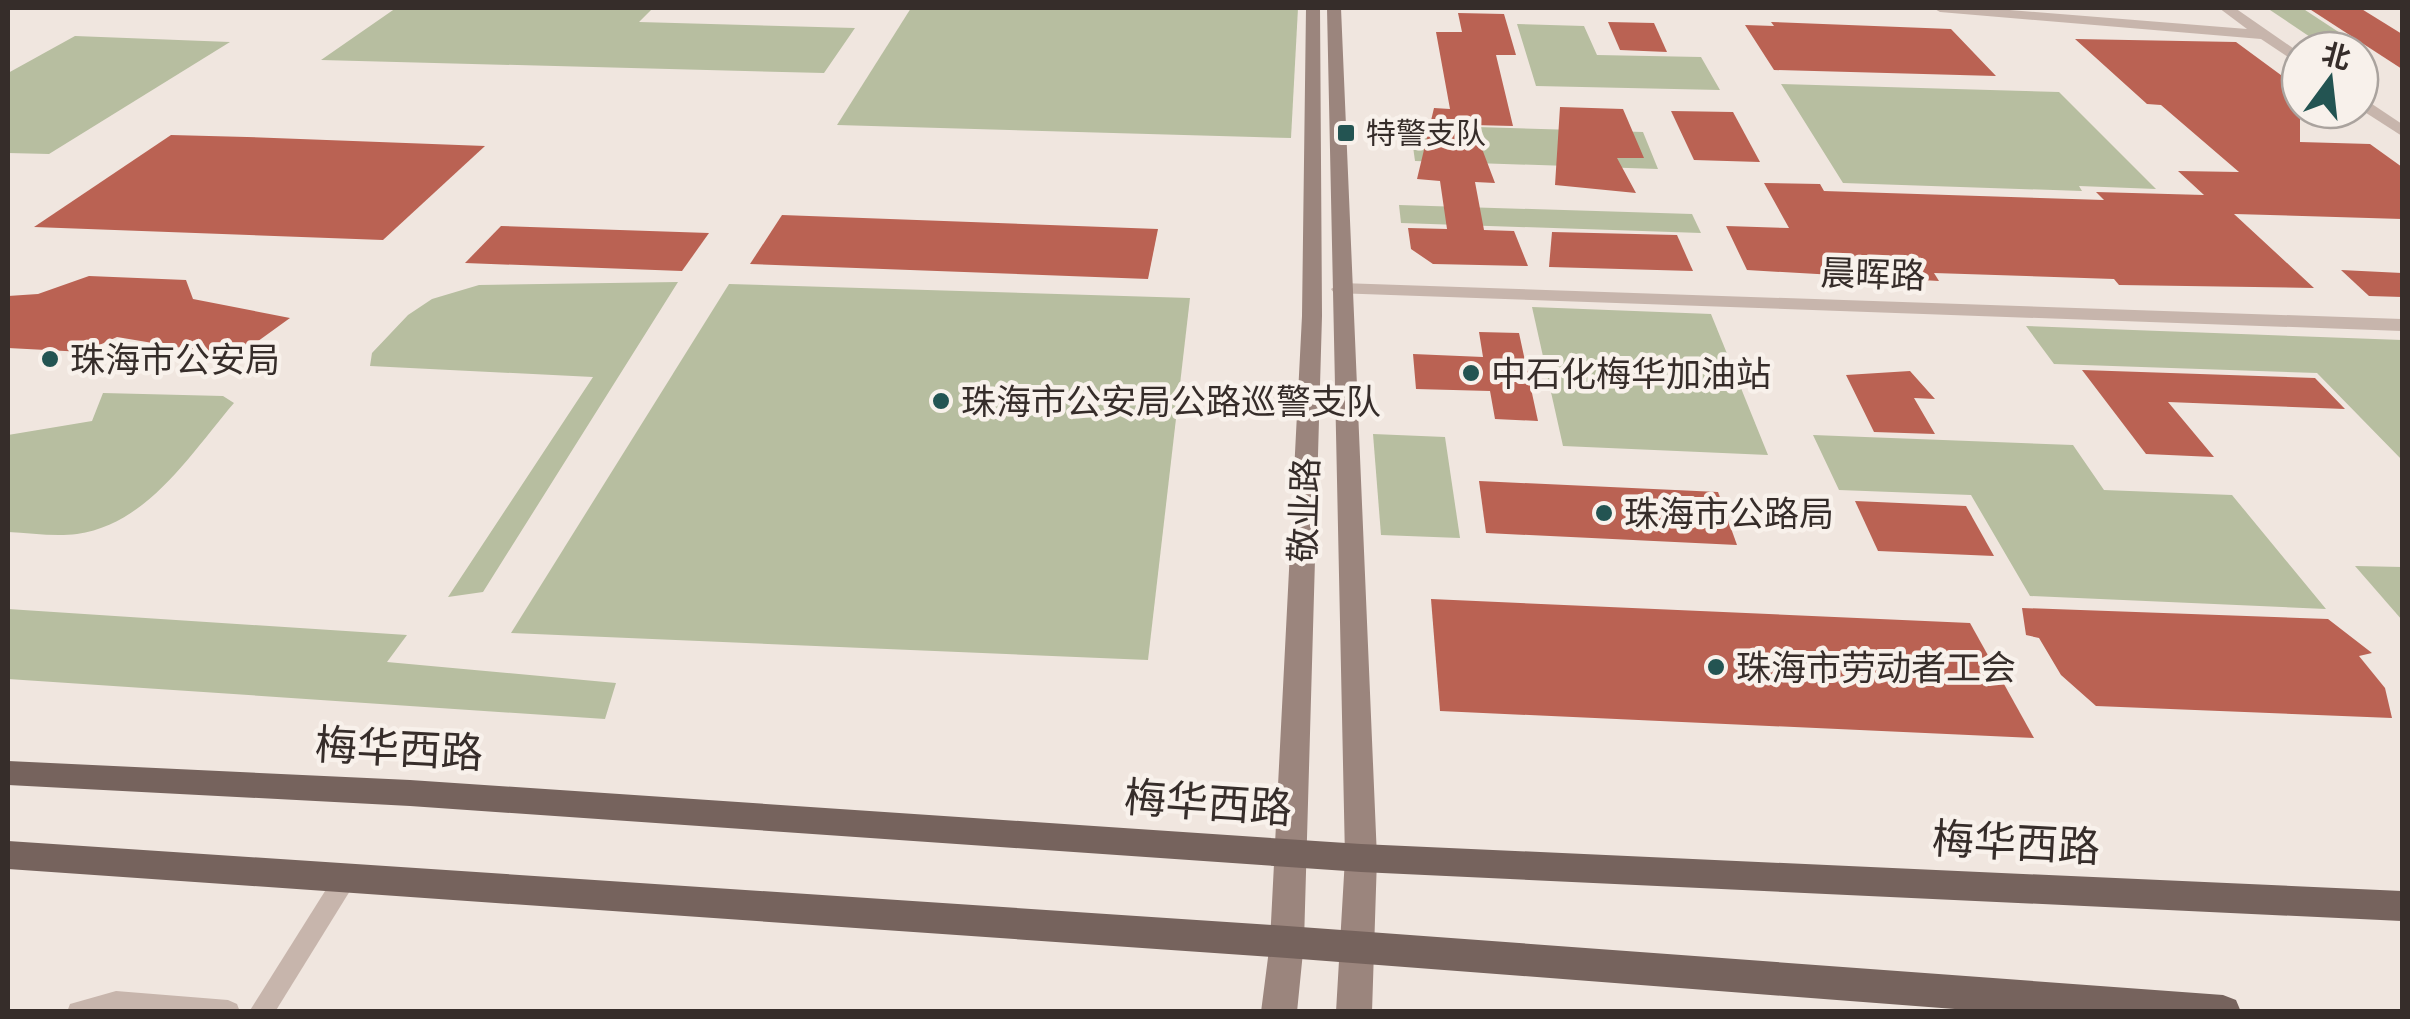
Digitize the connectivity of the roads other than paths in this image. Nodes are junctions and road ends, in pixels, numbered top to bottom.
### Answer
1 (1313, 8) edge
2 (1334, 8) edge
3 (1940, 8) edge
4 (2226, 8) edge
5 (2265, 35) junction
6 (2280, 46) edge
7 (2380, 115) edge
8 (2402, 131) edge
9 (1341, 288) junction
10 (2402, 325) edge
11 (8, 773) edge
12 (1290, 854) junction
13 (8, 855) edge
14 (1361, 858) junction
15 (345, 879) junction
16 (2402, 906) edge
17 (1287, 942) junction
18 (1359, 948) junction
19 (79, 1012) edge
20 (228, 1012) edge
21 (261, 1012) edge
22 (1279, 1012) edge
23 (1354, 1012) edge
24 (2223, 1012) edge

1 - 12 main road, 敬业路
2 - 9 main road, 敬业路
3 - 5 street
4 - 5 street
5 - 6 street
7 - 8 street
9 - 10 street, 晨晖路
9 - 14 main road, 敬业路
11 - 12 main road, 梅华西路
12 - 14 main road, 梅华西路
12 - 17 main road, 敬业路
13 - 15 main road
14 - 16 main road, 梅华西路
14 - 18 main road, 敬业路
15 - 17 main road
15 - 21 lane
17 - 18 main road
17 - 22 main road, 敬业路
18 - 23 main road, 敬业路
18 - 24 main road
19 - 20 lane

